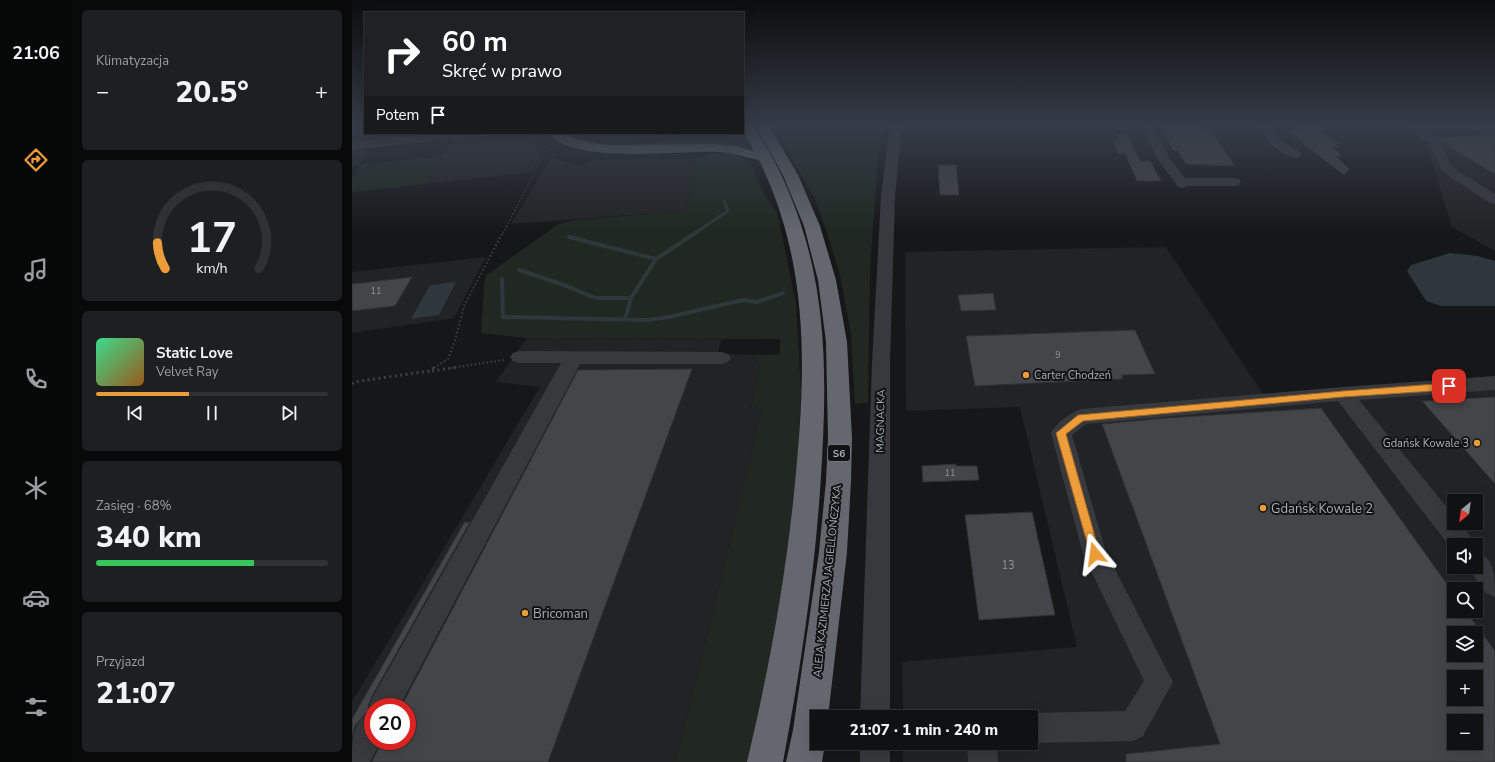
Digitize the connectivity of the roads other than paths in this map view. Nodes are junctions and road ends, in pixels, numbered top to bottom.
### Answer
1 (769, 162) edge
2 (777, 162) edge
3 (890, 162) edge
4 (1166, 162) edge
5 (1443, 162) edge
6 (1234, 182) dead end
7 (1495, 200) edge
8 (519, 357) road end
9 (574, 358) junction
10 (722, 358) dead end
11 (1495, 383) edge
12 (1343, 394) junction
13 (1457, 538) edge
14 (1483, 570) edge
15 (1495, 585) edge
16 (388, 698) edge
17 (875, 710) edge
18 (1038, 728) edge
19 (364, 742) edge
20 (875, 750) edge
21 (982, 750) edge
22 (353, 762) edge
23 (765, 762) edge
24 (804, 762) edge
25 (875, 762) edge
26 (983, 762) edge

1 - 23 highway
2 - 24 highway, ALEJA KAZIMIERZA JAGIELLOŃCZYKA / S6
3 - 17 street, MAGNACKA
4 - 6 street
5 - 7 street
8 - 9 street
9 - 10 street
9 - 16 street
11 - 12 street
12 - 13 street
12 - 18 street
14 - 15 street
19 - 22 street
20 - 25 street
21 - 26 street

